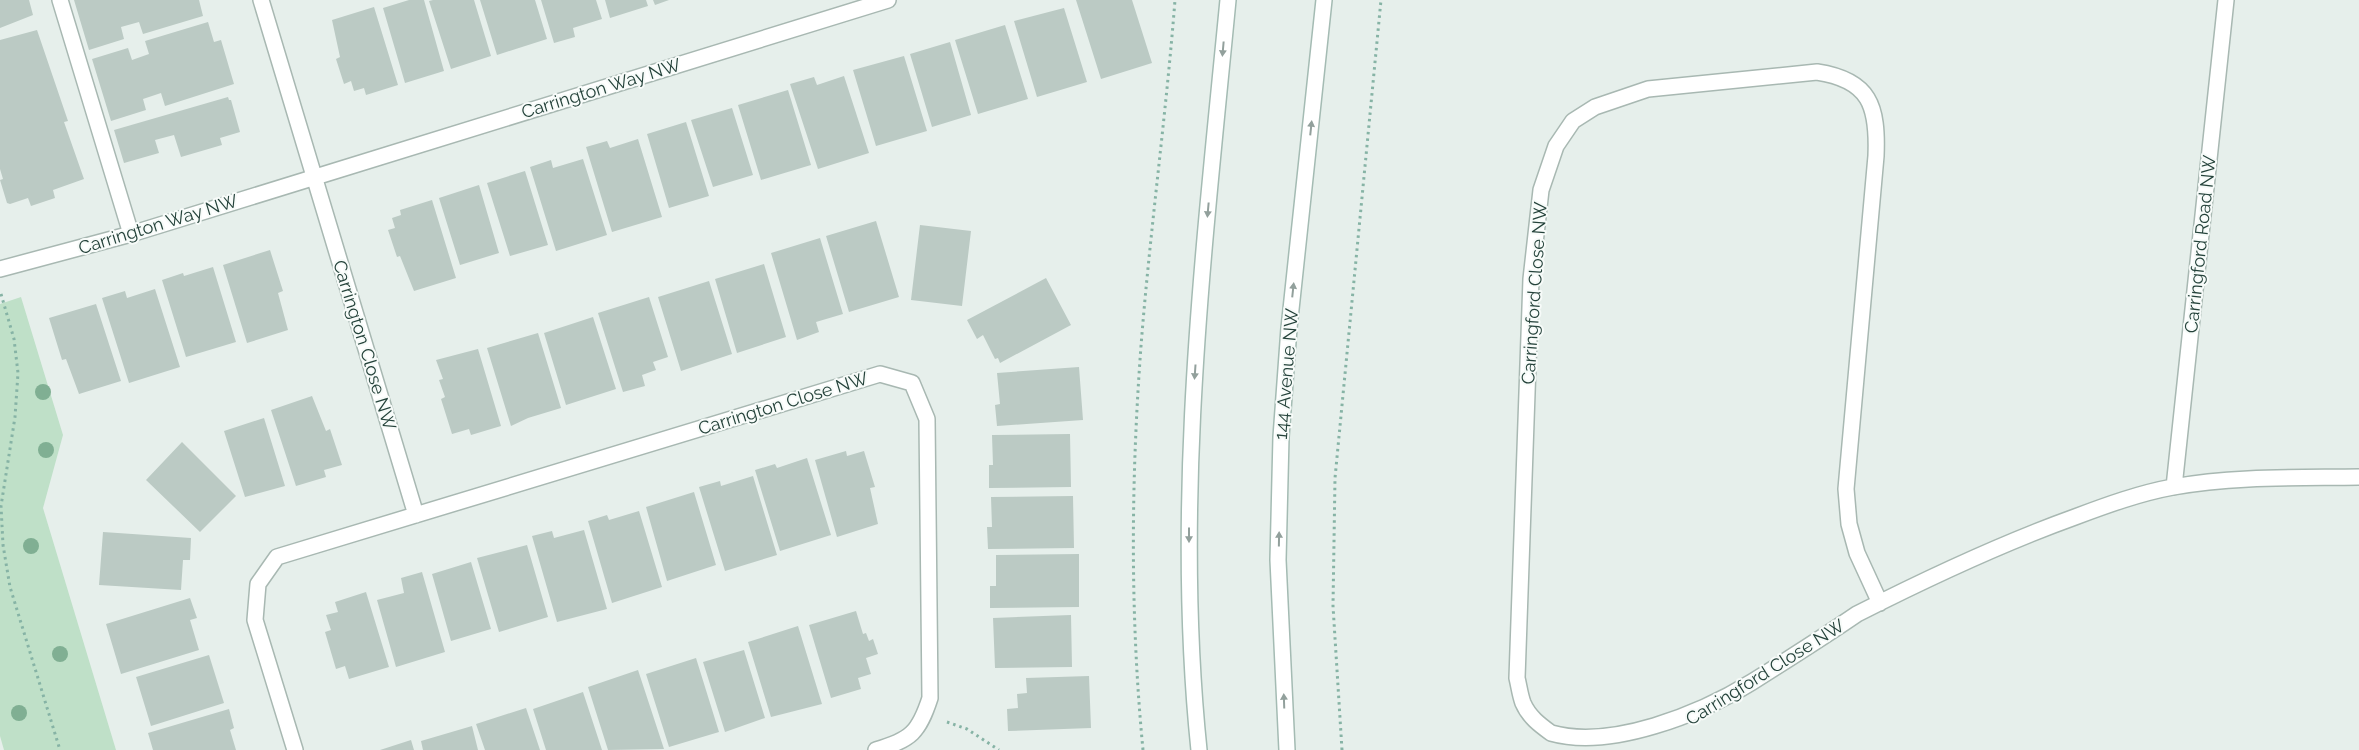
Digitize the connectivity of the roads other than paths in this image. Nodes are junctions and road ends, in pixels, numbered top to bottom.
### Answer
1 (60, 0) edge
2 (261, 0) edge
3 (888, 0) edge
4 (1228, 0) edge
5 (1324, 0) edge
6 (2226, 0) edge
7 (315, 176) junction
8 (131, 234) junction
9 (0, 269) edge
10 (2359, 477) edge
11 (2174, 487) junction
12 (416, 515) junction
13 (1880, 602) junction
14 (295, 750) edge
15 (876, 750) edge
16 (1199, 750) edge
17 (1287, 750) edge

1 - 8 street
2 - 7 street
3 - 7 street, Carrington Way NW
4 -> 16 street
17 -> 5 street, 144 Avenue NW
6 - 11 street, Carringford Road NW
7 - 8 street, Carrington Way NW
7 - 12 street, Carrington Close NW
8 - 9 street, Carrington Way NW
10 - 11 street, Carringford Close NW
11 - 13 street, Carringford Close NW
12 - 14 street, Carrington Close NW
12 - 15 street, Carrington Close NW
13 - 13 street, Carringford Close NW

